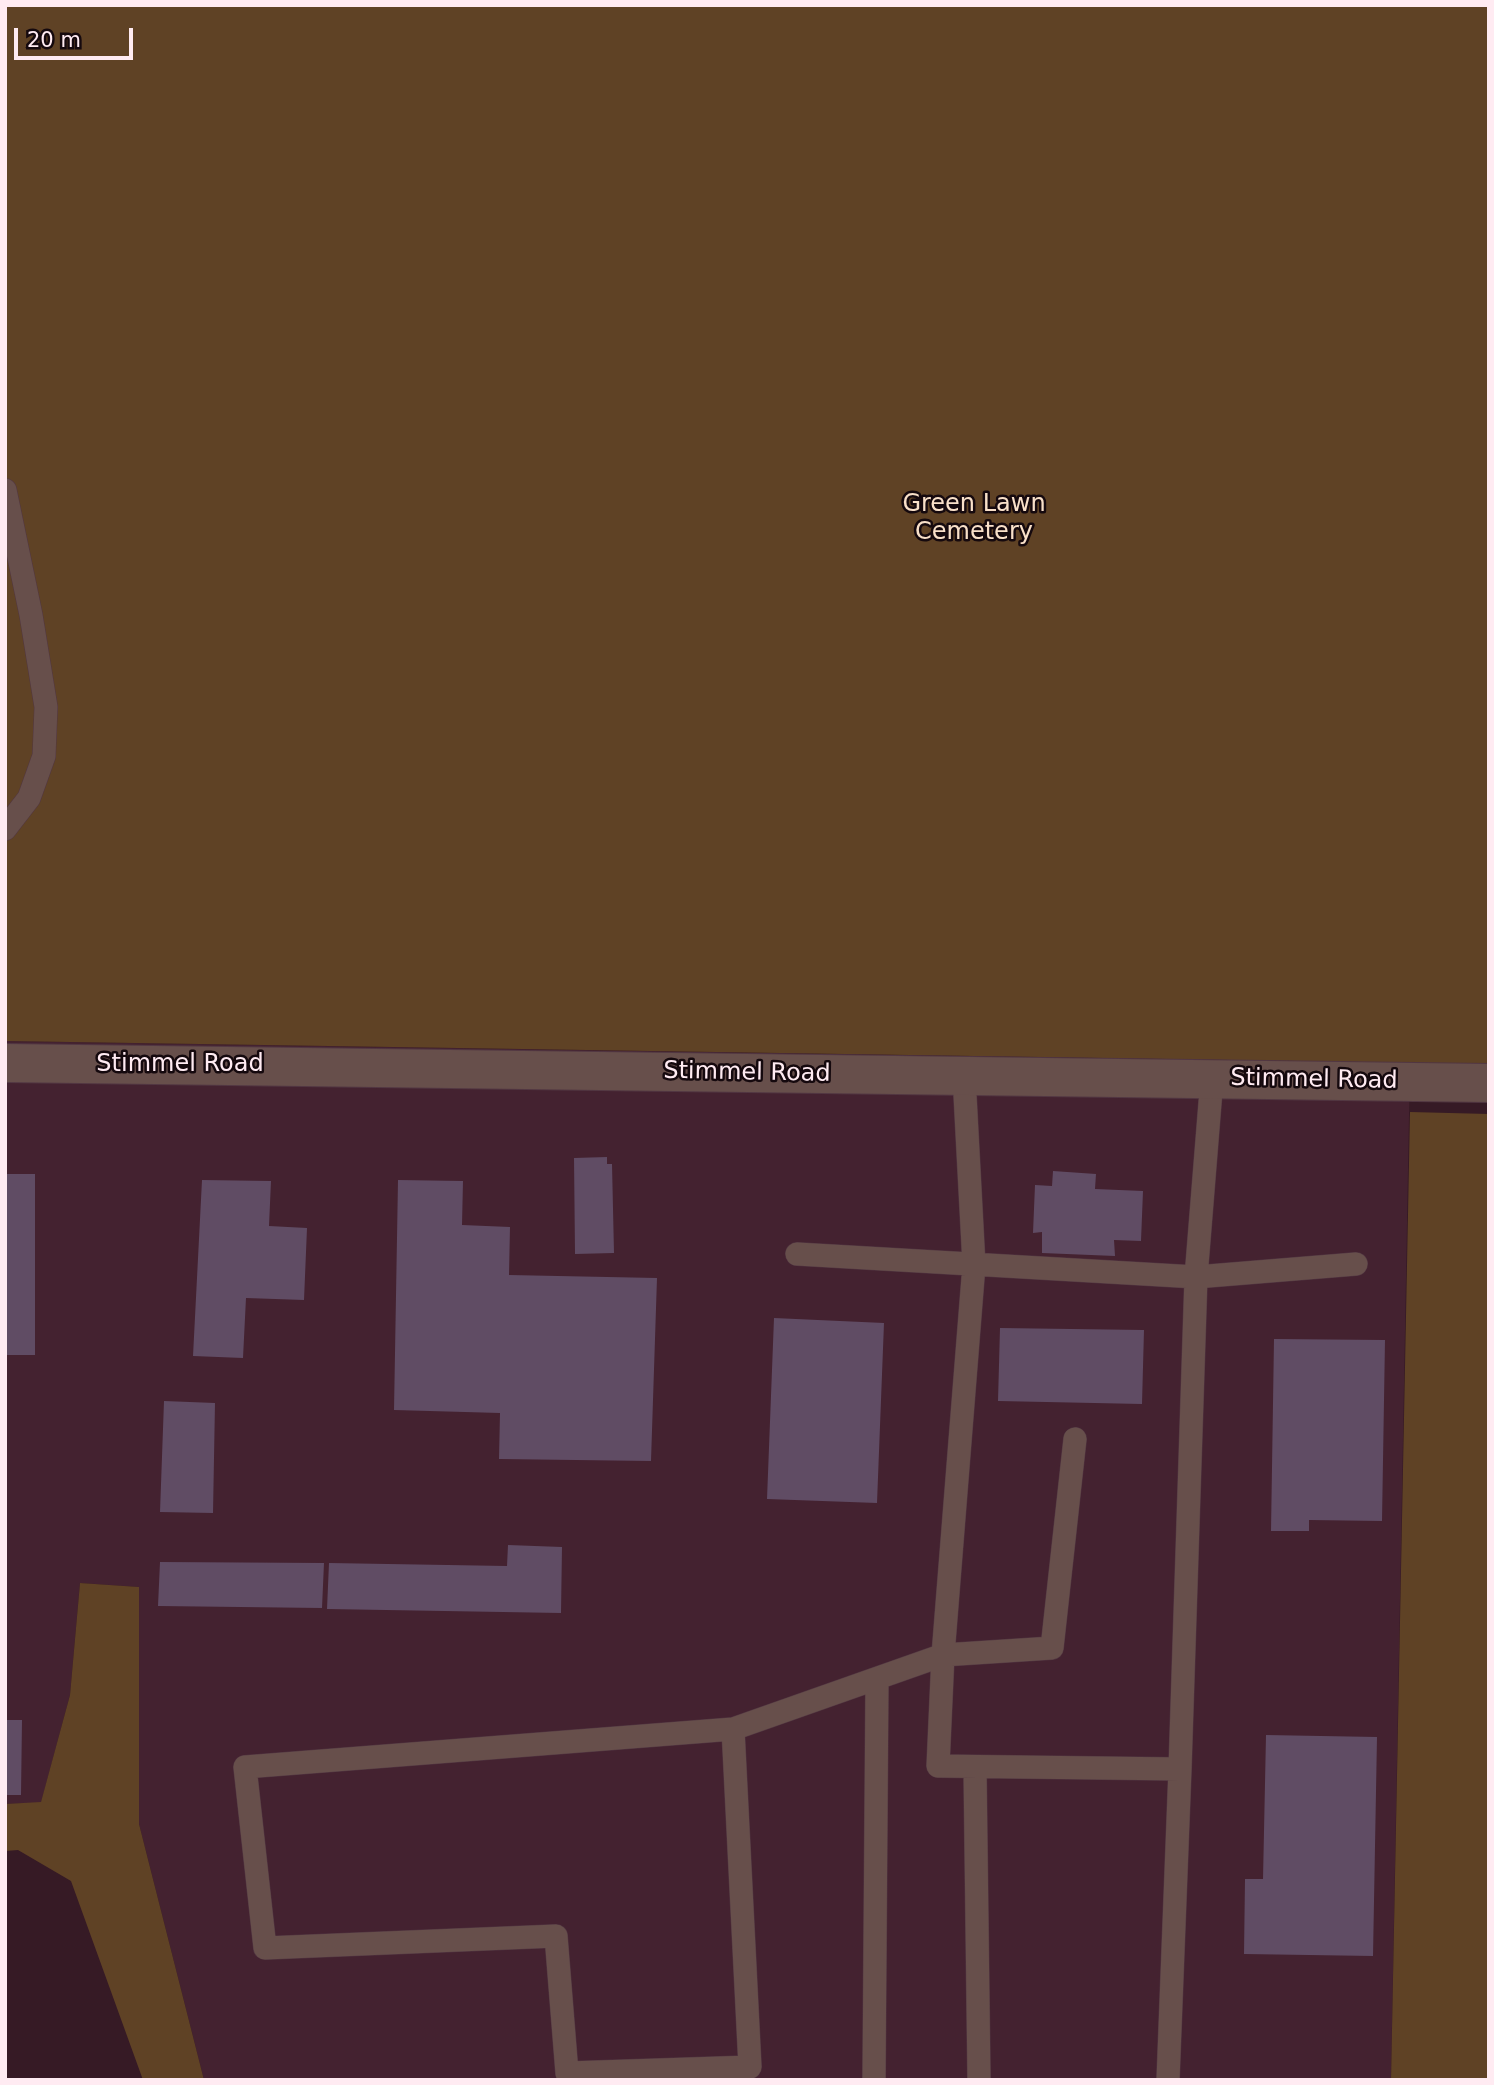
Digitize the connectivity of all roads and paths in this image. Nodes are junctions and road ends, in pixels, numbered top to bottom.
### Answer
1 (5, 490) edge
2 (5, 829) edge
3 (5, 1063) edge
4 (964, 1076) junction
5 (1212, 1078) junction
6 (1489, 1083) edge
7 (797, 1254) dead end
8 (1356, 1264) dead end
9 (974, 1265) junction
10 (1196, 1277) junction
11 (1075, 1439) dead end
12 (943, 1655) junction
13 (877, 1680) junction
14 (733, 1729) junction
15 (975, 1768) junction
16 (1180, 1769) junction
17 (874, 2080) edge
18 (979, 2080) edge
19 (1168, 2080) edge

1 - 2 lane
3 - 4 street, Stimmel Road
4 - 5 street, Stimmel Road
4 - 9 lane
5 - 6 street, Stimmel Road
5 - 10 lane
7 - 9 lane
8 - 10 lane
9 - 10 lane
9 - 12 lane
10 - 16 lane
11 - 12 lane
12 - 13 lane
12 - 15 lane
13 - 14 lane
13 - 17 lane
14 - 14 lane
15 - 16 lane
15 - 18 lane
16 - 19 lane

